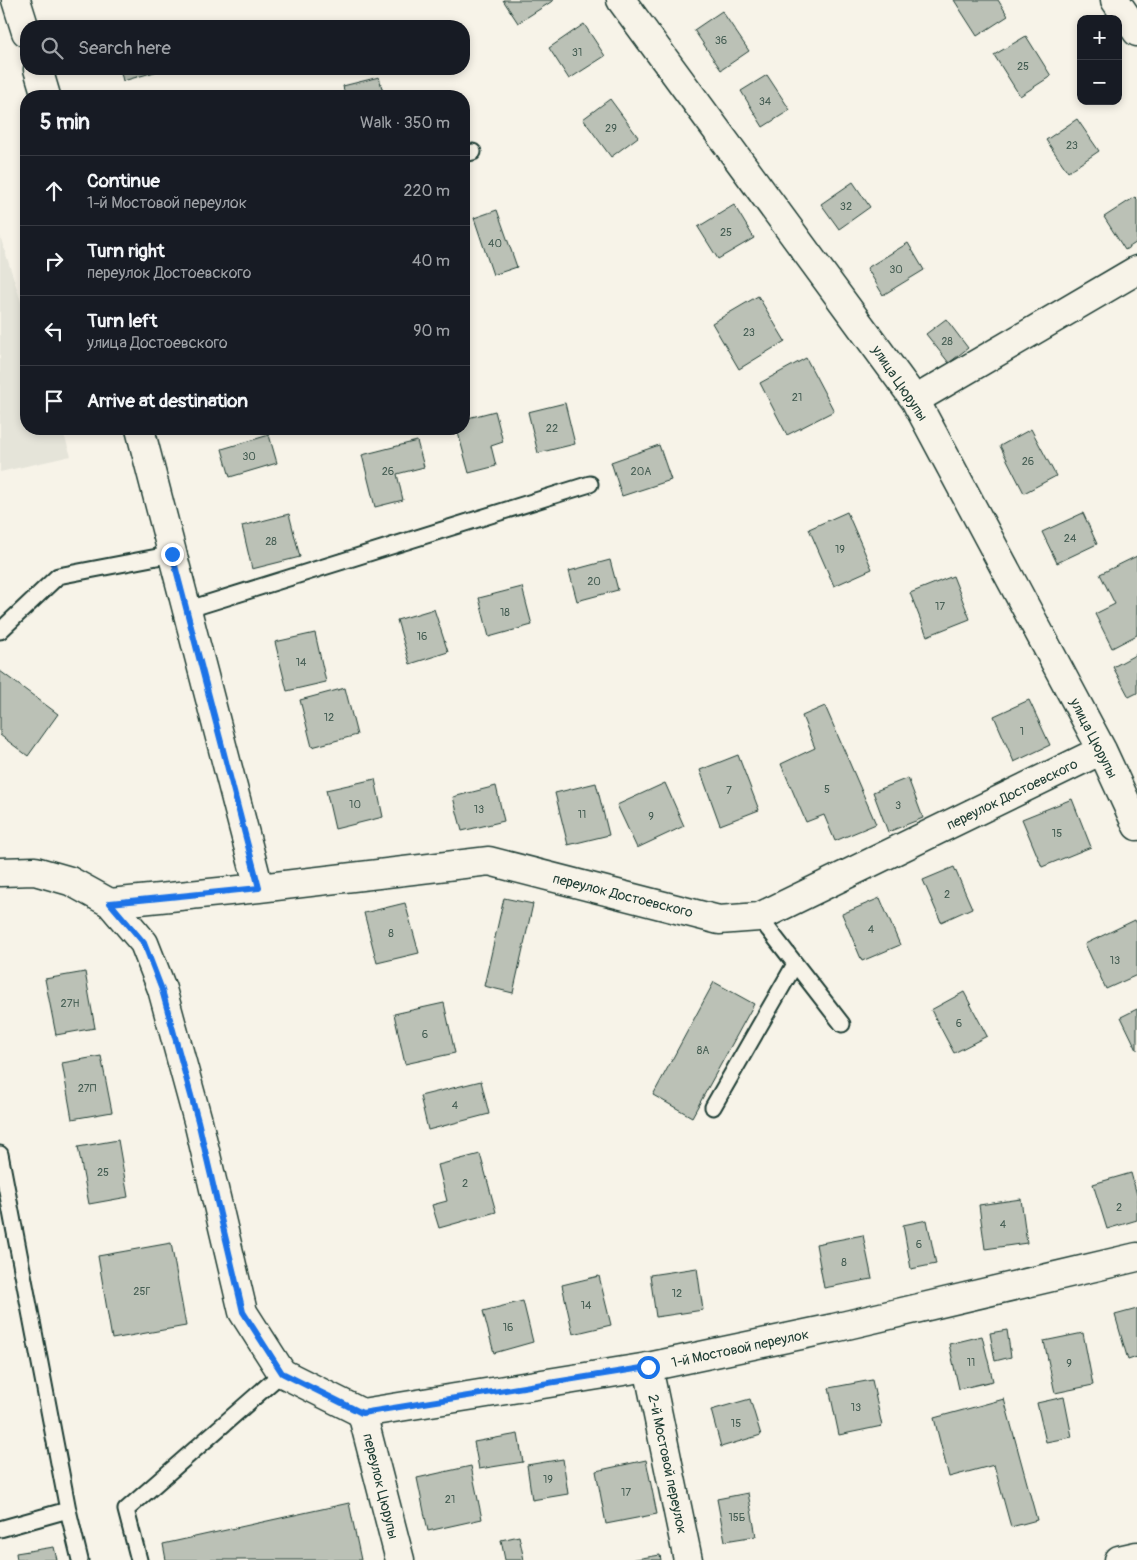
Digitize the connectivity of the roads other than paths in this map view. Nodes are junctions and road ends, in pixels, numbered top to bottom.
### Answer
1 (16, 0) edge
2 (621, 0) edge
3 (1115, 0) edge
4 (22, 20) edge
5 (1137, 32) edge
6 (40, 75) edge
7 (44, 90) edge
8 (1137, 270) edge
9 (915, 400) junction
10 (142, 435) edge
11 (590, 484) dead end
12 (172, 554) junction
13 (186, 610) junction
14 (0, 631) edge
15 (1102, 750) junction
16 (1137, 826) edge
17 (0, 872) edge
18 (259, 888) junction
19 (110, 903) junction
20 (759, 917) junction
21 (795, 964) junction
22 (842, 1024) dead end
23 (713, 1107) dead end
24 (0, 1154) edge
25 (1137, 1257) edge
26 (648, 1367) junction
27 (282, 1373) junction
28 (362, 1413) junction
29 (68, 1510) junction
30 (0, 1530) edge
31 (1137, 1556) edge
32 (80, 1560) edge
33 (139, 1560) edge
34 (400, 1560) edge
35 (688, 1560) edge
36 (1119, 1560) edge

1 - 4 street
2 - 9 street, улица Цюрупы
3 - 5 street
6 - 7 street
8 - 9 street
9 - 15 street, улица Цюрупы
10 - 12 street
11 - 13 lane
12 - 13 street
12 - 14 lane
13 - 18 street
15 - 16 street, улица Цюрупы
15 - 20 street, переулок Достоевского
17 - 19 street
18 - 19 street, переулок Достоевского
18 - 20 street, переулок Достоевского
19 - 27 street
20 - 21 lane
21 - 22 lane
21 - 23 lane
24 - 29 lane
25 - 26 street, 1-й Мостовой переулок
26 - 28 street, 1-й Мостовой переулок
26 - 35 street, 2-й Мостовой переулок
27 - 28 street
27 - 33 lane
28 - 34 street, переулок Цюрупы
29 - 30 lane
29 - 32 lane
31 - 36 street

